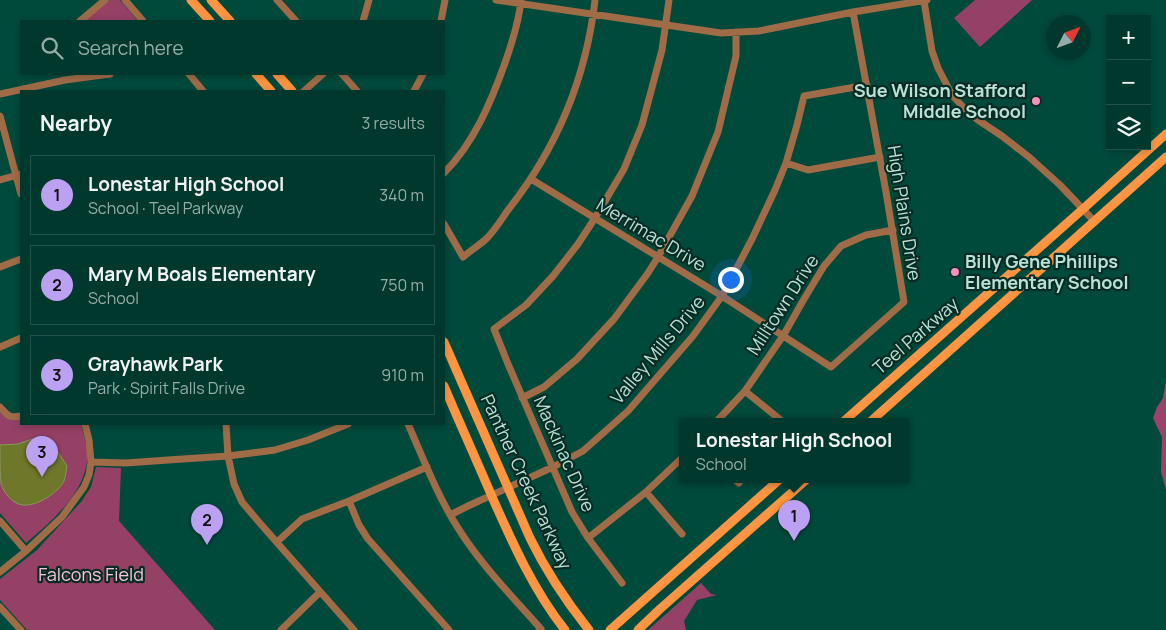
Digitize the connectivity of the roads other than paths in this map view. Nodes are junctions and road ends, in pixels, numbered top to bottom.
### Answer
1 (105, 0) edge
2 (125, 0) edge
3 (191, 0) edge
4 (211, 0) edge
5 (277, 0) edge
6 (369, 0) edge
7 (445, 0) edge
8 (496, 0) edge
9 (595, 0) edge
10 (669, 0) edge
11 (925, 1) edge
12 (521, 2) edge
13 (853, 12) junction
14 (593, 14) junction
15 (81, 20) edge
16 (143, 20) edge
17 (209, 20) edge
18 (229, 20) edge
19 (295, 20) edge
20 (363, 20) edge
21 (441, 20) edge
22 (666, 25) junction
23 (736, 32) junction
24 (95, 75) edge
25 (190, 75) edge
26 (257, 75) edge
27 (278, 75) edge
28 (322, 75) edge
29 (343, 75) edge
30 (422, 75) edge
31 (65, 77) edge
32 (867, 85) junction
33 (202, 90) edge
34 (270, 90) edge
35 (291, 90) edge
36 (305, 90) edge
37 (356, 90) edge
38 (414, 90) edge
39 (0, 94) edge
40 (0, 116) edge
41 (1166, 134) edge
42 (880, 157) junction
43 (1166, 157) edge
44 (786, 162) junction
45 (445, 172) edge
46 (19, 174) edge
47 (531, 179) junction
48 (0, 180) edge
49 (1083, 209) junction
50 (595, 218) junction
51 (1095, 222) junction
52 (445, 226) edge
53 (893, 230) junction
54 (658, 257) junction
55 (20, 259) edge
56 (0, 267) edge
57 (722, 296) junction
58 (959, 320) junction
59 (971, 333) junction
60 (783, 336) junction
61 (20, 338) edge
62 (445, 344) edge
63 (0, 347) edge
64 (831, 366) joint
65 (445, 388) edge
66 (745, 391) junction
67 (522, 398) junction
68 (0, 407) edge
69 (18, 416) edge
70 (720, 418) edge
71 (778, 418) edge
72 (848, 418) edge
73 (875, 418) edge
74 (85, 425) edge
75 (226, 425) edge
76 (346, 425) edge
77 (408, 425) edge
78 (228, 456) junction
79 (679, 461) edge
80 (92, 462) junction
81 (427, 467) junction
82 (553, 467) junction
83 (775, 483) edge
84 (778, 483) edge
85 (803, 483) edge
86 (508, 488) junction
87 (646, 492) junction
88 (492, 495) junction
89 (788, 496) junction
90 (349, 501) junction
91 (450, 515) junction
92 (0, 521) edge
93 (682, 534) dead end
94 (588, 538) junction
95 (277, 542) junction
96 (26, 551) junction
97 (686, 561) junction
98 (0, 572) edge
99 (698, 576) junction
100 (622, 583) dead end
101 (320, 592) junction
102 (0, 607) edge
103 (540, 629) edge
104 (21, 630) edge
105 (281, 630) edge
106 (354, 630) edge
107 (449, 630) edge
108 (565, 630) edge
109 (589, 630) edge
110 (610, 630) edge
111 (638, 630) edge

1 - 15 street
2 - 16 street
3 - 17 main road
4 - 18 main road
5 - 19 street
6 - 20 street
7 - 21 street
8 - 12 street
9 - 14 street
10 - 22 street
11 - 13 street
11 - 49 street
12 - 14 street
12 - 45 street
13 - 23 street
13 - 32 street, High Plains Drive
14 - 22 street
14 - 47 street
22 - 23 street
22 - 50 street
23 - 54 street
24 - 31 street
25 - 33 street
26 - 34 main road
27 - 35 main road
28 - 36 street
29 - 37 street
30 - 38 street
31 - 39 street
32 - 42 street, High Plains Drive
32 - 44 street, Valley Mills Drive
40 - 46 street
41 - 49 main road, Teel Parkway
42 - 44 street
42 - 53 street, High Plains Drive
43 - 51 main road, Teel Parkway
44 - 57 street, Valley Mills Drive
46 - 48 street
47 - 50 street, Merrimac Drive
47 - 52 street
49 - 51 street
49 - 58 main road, Teel Parkway
50 - 54 street, Merrimac Drive
50 - 67 street, Mackinac Drive
51 - 59 main road, Teel Parkway
53 - 60 street, Milltown Drive
53 - 64 street, High Plains Drive
54 - 57 street, Merrimac Drive
54 - 67 street
55 - 56 street
57 - 60 street, Merrimac Drive
57 - 82 street, Valley Mills Drive
58 - 59 main road
58 - 72 main road, Teel Parkway
59 - 73 main road, Teel Parkway
60 - 64 street, Merrimac Drive
60 - 66 street, Milltown Drive
61 - 63 street
62 - 86 main road, Panther Creek Parkway
65 - 88 main road, Panther Creek Parkway
66 - 70 street, Milltown Drive
66 - 71 street
67 - 82 street, Mackinac Drive
68 - 69 street
74 - 80 street
75 - 78 street
76 - 78 street
77 - 81 street
78 - 80 street
78 - 95 street
79 - 87 street
80 - 96 street
81 - 90 street
81 - 91 street
82 - 86 street, Valley Mills Drive
82 - 94 street, Mackinac Drive
83 - 97 main road
84 - 89 main road
85 - 89 main road
86 - 88 street, Valley Mills Drive
86 - 109 main road, Panther Creek Parkway
87 - 93 street
87 - 94 street
88 - 91 street, Valley Mills Drive
88 - 108 main road, Panther Creek Parkway
89 - 99 main road
90 - 95 street
90 - 107 street
91 - 103 street
92 - 96 street
94 - 100 street, Mackinac Drive
95 - 101 street
96 - 98 street
97 - 99 main road
97 - 110 main road
99 - 111 main road
101 - 105 street
101 - 106 street
102 - 104 street

